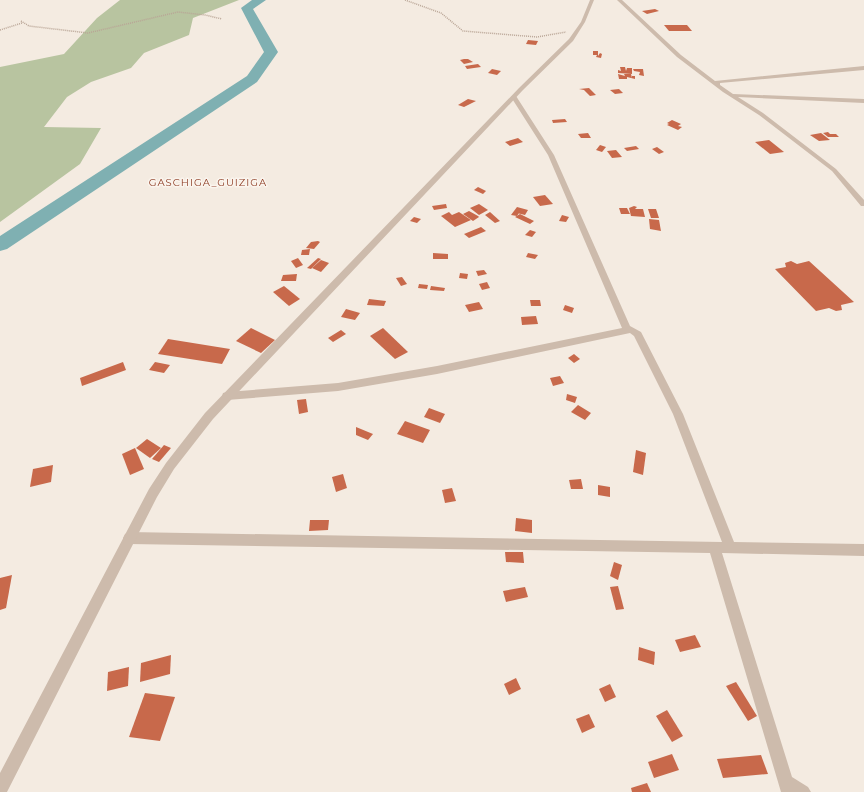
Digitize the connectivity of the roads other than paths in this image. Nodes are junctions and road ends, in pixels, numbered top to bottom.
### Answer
1 (592, 0) edge
2 (620, 0) edge
3 (864, 68) edge
4 (514, 97) junction
5 (864, 101) edge
6 (864, 204) edge
7 (627, 329) junction
8 (228, 396) junction
9 (129, 538) junction
10 (714, 548) junction
11 (730, 548) junction
12 (864, 550) edge
13 (787, 787) edge
14 (0, 789) edge
15 (803, 792) edge

1 - 4 street
2 - 6 street
3 - 5 street
4 - 7 street
4 - 8 street
7 - 8 street
7 - 11 street
8 - 9 street
9 - 10 street
9 - 14 street
10 - 11 street
10 - 13 street
11 - 12 street
13 - 15 street

